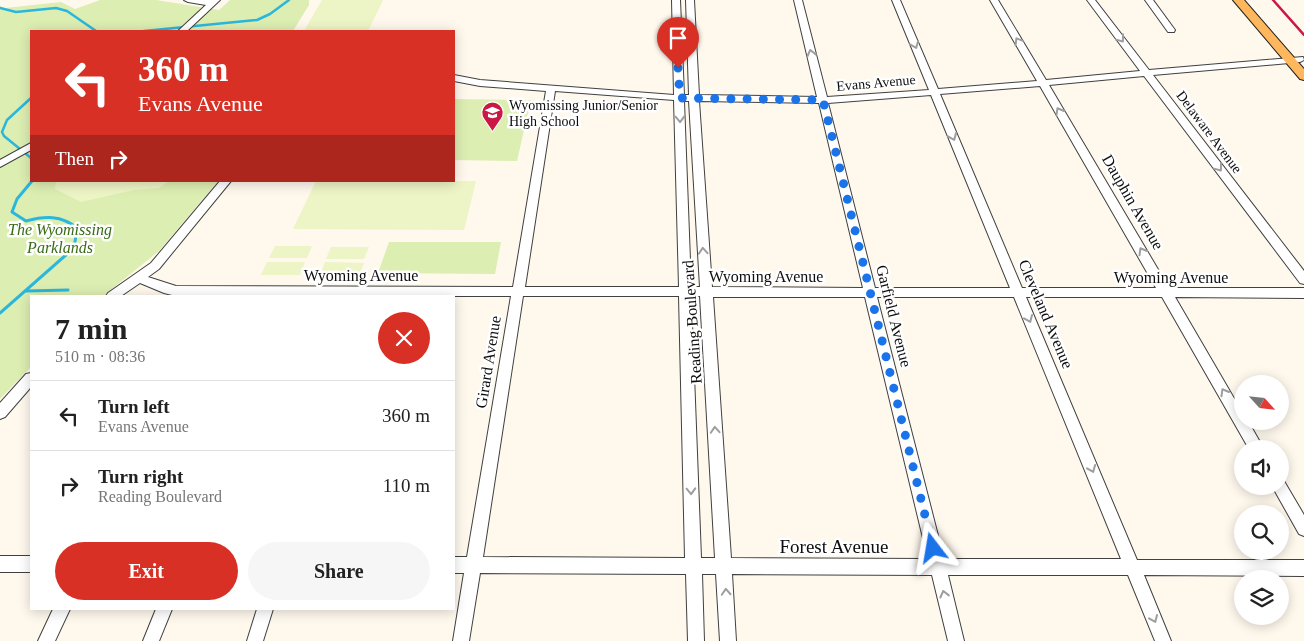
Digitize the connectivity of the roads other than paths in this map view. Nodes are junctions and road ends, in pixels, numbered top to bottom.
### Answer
1 (188, 0) edge
2 (676, 0) edge
3 (690, 0) edge
4 (798, 0) edge
5 (896, 0) edge
6 (994, 0) edge
7 (1091, 0) edge
8 (1149, 0) edge
9 (1238, 0) edge
10 (1248, 0) edge
11 (214, 2) edge
12 (186, 28) edge
13 (1171, 30) dead end
14 (1297, 60) edge
15 (1147, 73) junction
16 (1304, 76) edge
17 (455, 78) edge
18 (1043, 83) junction
19 (551, 89) junction
20 (934, 92) junction
21 (680, 98) junction
22 (694, 98) junction
23 (823, 100) junction
24 (30, 147) edge
25 (3, 162) edge
26 (225, 182) edge
27 (140, 278) junction
28 (1304, 280) edge
29 (517, 291) junction
30 (706, 292) junction
31 (870, 292) junction
32 (1018, 292) junction
33 (685, 293) junction
34 (1166, 293) junction
35 (1304, 293) edge
36 (221, 294) edge
37 (296, 294) edge
38 (369, 294) edge
39 (114, 295) edge
40 (30, 379) edge
41 (0, 413) edge
42 (1252, 440) edge
43 (1284, 495) edge
44 (1304, 529) edge
45 (0, 564) edge
46 (30, 564) edge
47 (455, 565) edge
48 (473, 566) junction
49 (694, 566) junction
50 (724, 566) junction
51 (937, 567) junction
52 (1133, 568) junction
53 (1304, 568) edge
54 (62, 610) edge
55 (164, 610) edge
56 (265, 610) edge
57 (46, 641) edge
58 (151, 641) edge
59 (255, 641) edge
60 (461, 641) edge
61 (696, 641) edge
62 (728, 641) edge
63 (956, 641) edge
64 (1163, 641) edge

1 - 11 street
2 - 21 street, Reading Boulevard
3 - 22 street, Reading Boulevard
23 -> 4 street, Garfield Avenue
5 -> 20 street, Cleveland Avenue
18 -> 6 street, Dauphin Avenue
7 -> 15 street, Delaware Avenue
8 - 13 street
9 - 14 main road
10 - 14 main road
11 - 12 street
14 - 15 street, Evans Avenue
14 - 16 main road
15 - 18 street, Evans Avenue
15 -> 28 street, Delaware Avenue
17 - 19 street, Evans Avenue
18 - 20 street, Evans Avenue
34 -> 18 street, Dauphin Avenue
19 - 21 street, Evans Avenue
19 - 29 street, Girard Avenue
20 - 23 street, Evans Avenue
20 -> 32 street, Cleveland Avenue
21 - 22 street, Evans Avenue
21 -> 33 street, Reading Boulevard
22 - 23 street, Evans Avenue
30 -> 22 street, Reading Boulevard
23 - 31 street, Garfield Avenue
24 - 25 street
26 - 27 street
27 - 36 street, Wyoming Avenue
27 - 39 street
29 - 33 street, Wyoming Avenue
29 - 38 street, Wyoming Avenue
29 - 48 street, Girard Avenue
30 - 31 street, Wyoming Avenue
30 - 33 street, Wyoming Avenue
50 -> 30 street, Reading Boulevard
31 - 32 street, Wyoming Avenue
31 - 51 street, Garfield Avenue
32 - 34 street, Wyoming Avenue
32 -> 52 street, Cleveland Avenue
33 -> 49 street, Reading Boulevard
34 - 35 street, Wyoming Avenue
42 -> 34 street, Dauphin Avenue
36 - 37 street, Wyoming Avenue
37 - 38 street, Wyoming Avenue
40 - 41 street
43 - 44 street
45 - 46 street
47 - 48 street, Forest Avenue
48 - 49 street, Forest Avenue
48 - 60 street, Girard Avenue
49 - 50 street, Forest Avenue
49 - 61 street, Reading Boulevard
50 - 51 street, Forest Avenue
62 -> 50 street, Reading Boulevard
51 - 52 street, Forest Avenue
63 -> 51 street, Garfield Avenue
52 - 53 street, Forest Avenue
52 -> 64 street, Cleveland Avenue
54 - 57 street
55 - 58 street
56 - 59 street

